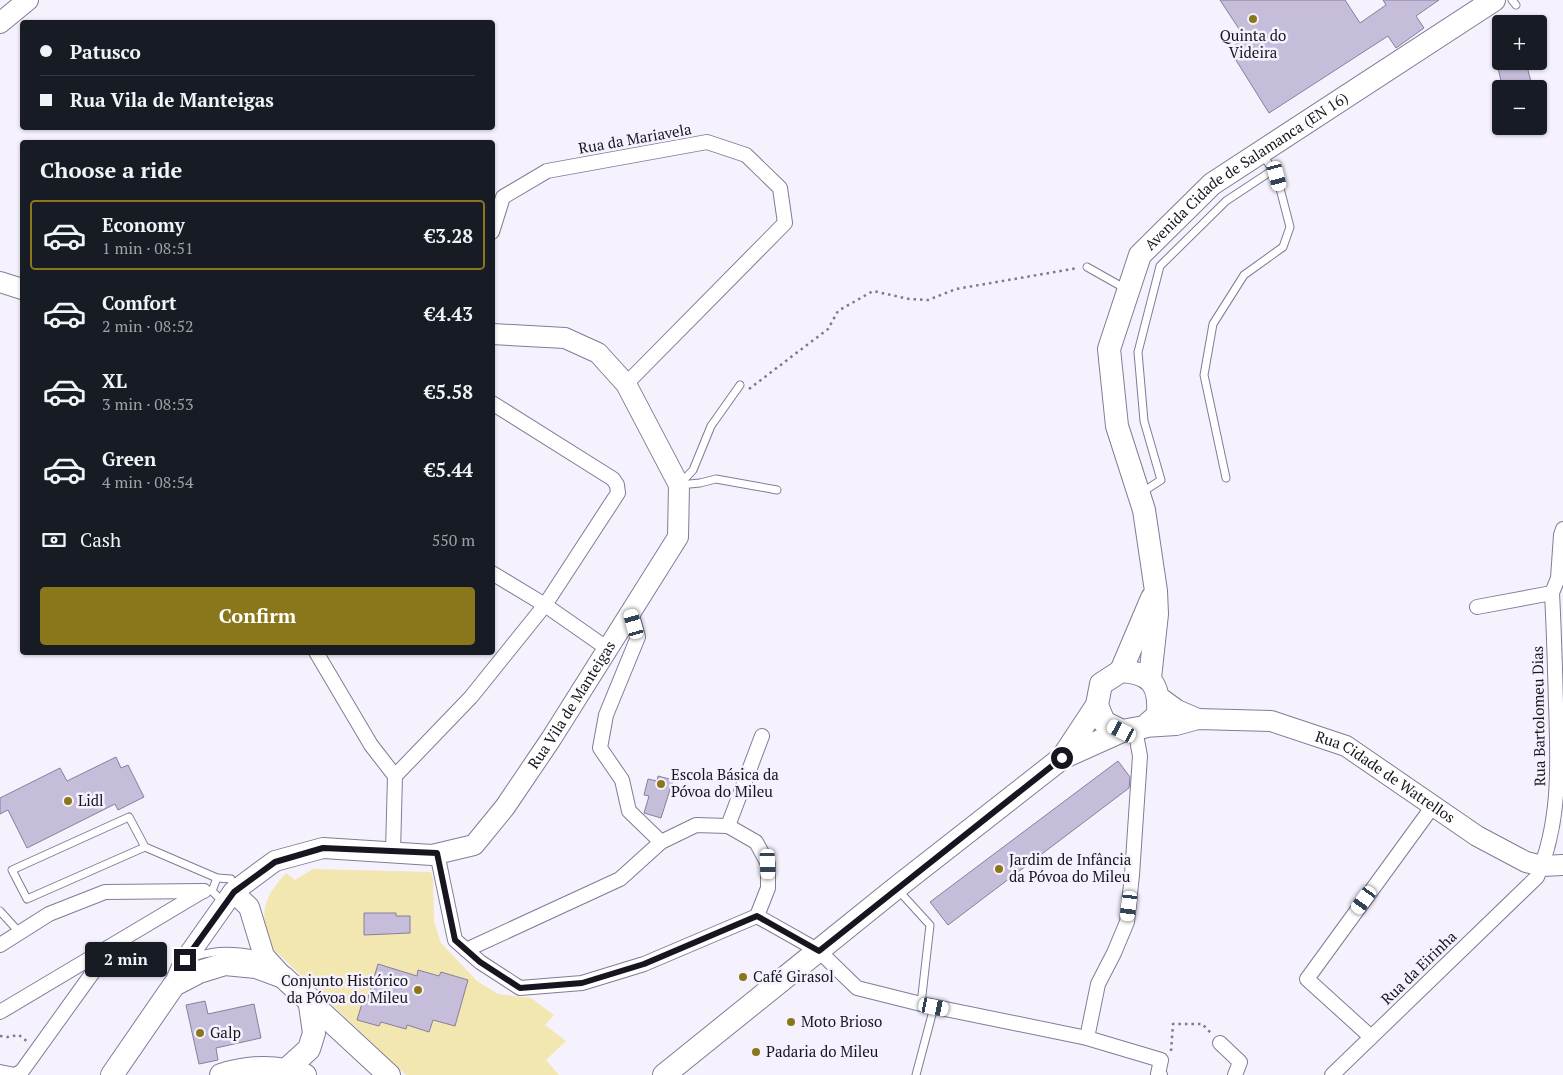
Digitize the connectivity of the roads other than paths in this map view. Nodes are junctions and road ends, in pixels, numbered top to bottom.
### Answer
1 (28, 0) edge
2 (1494, 0) edge
3 (0, 23) edge
4 (1261, 152) junction
5 (1273, 170) junction
6 (495, 222) edge
7 (1088, 267) road end
8 (0, 282) edge
9 (20, 288) edge
10 (1128, 291) junction
11 (495, 334) edge
12 (626, 384) junction
13 (742, 388) road end
14 (495, 405) edge
15 (1226, 478) dead end
16 (679, 485) junction
17 (777, 490) dead end
18 (1139, 494) junction
19 (1563, 529) edge
20 (495, 575) edge
21 (1156, 591) junction
22 (1552, 593) junction
23 (545, 605) junction
24 (1477, 607) dead end
25 (631, 612) junction
26 (1559, 641) edge
27 (608, 649) junction
28 (321, 655) edge
29 (1121, 671) junction
30 (1155, 688) junction
31 (1097, 705) junction
32 (1198, 719) junction
33 (1133, 729) junction
34 (762, 736) dead end
35 (1062, 758) junction
36 (395, 776) junction
37 (1433, 806) junction
38 (728, 826) junction
39 (661, 842) junction
40 (145, 847) junction
41 (393, 852) junction
42 (437, 853) junction
43 (1534, 864) junction
44 (1563, 865) edge
45 (217, 878) junction
46 (896, 888) junction
47 (208, 891) junction
48 (234, 892) junction
49 (0, 911) edge
50 (757, 916) junction
51 (20, 933) junction
52 (0, 945) edge
53 (111, 947) junction
54 (466, 950) junction
55 (819, 951) junction
56 (264, 956) junction
57 (185, 960) junction
58 (283, 977) junction
59 (169, 993) junction
60 (928, 1005) junction
61 (311, 1008) junction
62 (0, 1012) edge
63 (1371, 1037) junction
64 (1087, 1038) junction
65 (1220, 1043) road end
66 (131, 1047) junction
67 (1344, 1069) edge
68 (1159, 1071) edge
69 (0, 1072) edge
70 (290, 1073) edge
71 (99, 1075) edge
72 (112, 1075) edge
73 (132, 1075) edge
74 (221, 1075) edge
75 (389, 1075) edge
76 (664, 1075) edge
77 (916, 1075) edge
78 (1235, 1075) edge
79 (1332, 1075) edge

1 - 3 main road
2 - 4 main road, Avenida Cidade de Salamanca (EN 16)
4 - 5 lane
4 - 10 main road, Avenida Cidade de Salamanca (EN 16)
5 - 15 lane
5 - 18 lane
6 - 12 street, Rua da Mariavela
7 - 10 lane
8 - 9 main road
10 - 18 main road, Avenida Cidade de Salamanca (EN 16)
11 - 12 main road, Rua Vila de Manteigas
12 - 16 main road, Rua Vila de Manteigas
13 - 16 lane
14 - 23 street
16 - 17 lane
16 - 25 main road, Rua Vila de Manteigas
18 - 21 main road, Avenida Cidade de Salamanca (EN 16)
19 - 22 street, Rua Bartolomeu Dias
20 - 23 street
21 - 29 main road
21 - 30 main road, Avenida Cidade de Salamanca (EN 16)
22 - 24 street
22 - 26 street, Rua Bartolomeu Dias
23 - 27 street
23 - 36 street
25 - 27 main road, Rua Vila de Manteigas
25 - 39 street
26 - 43 street, Rua Bartolomeu Dias
27 - 42 main road, Rua Vila de Manteigas
28 - 36 street
29 - 30 main road
29 - 31 main road
30 - 32 main road, Rua Cidade de Watrellos
30 - 33 main road
31 - 33 main road
31 - 35 main road
32 - 33 main road, Rua Cidade de Watrellos
32 - 37 main road, Rua Cidade de Watrellos
33 - 35 main road
33 - 64 street
34 - 38 street
35 - 46 main road
36 - 41 street
37 - 43 main road, Rua Cidade de Watrellos
37 - 63 street
38 - 39 street
38 - 50 street
39 - 54 street
40 - 40 lane
40 - 45 lane
41 - 42 main road, Rua Vila de Manteigas
41 - 48 main road, Rua Vila de Manteigas
42 - 54 street
43 - 44 main road
43 - 63 street, Rua da Eirinha
45 - 47 lane
45 - 48 lane
46 - 55 main road
46 - 60 lane
47 - 48 lane
47 - 51 street
47 - 53 street
48 - 56 main road
48 - 57 main road, Rua Vila de Manteigas
49 - 51 lane
50 - 54 street
50 - 55 street
51 - 52 street
53 - 62 street
53 - 69 street
55 - 60 street
55 - 76 main road
56 - 57 lane
56 - 58 main road
57 - 59 main road, Rua Vila de Manteigas
57 - 71 main road
58 - 59 main road
58 - 61 main road
59 - 61 main road
59 - 66 main road
60 - 64 street
60 - 77 lane
61 - 70 main road
61 - 75 main road
63 - 67 street, Rua da Eirinha
64 - 68 street
65 - 78 street
66 - 72 main road
66 - 73 main road
67 - 79 street, Rua da Eirinha
70 - 74 main road

